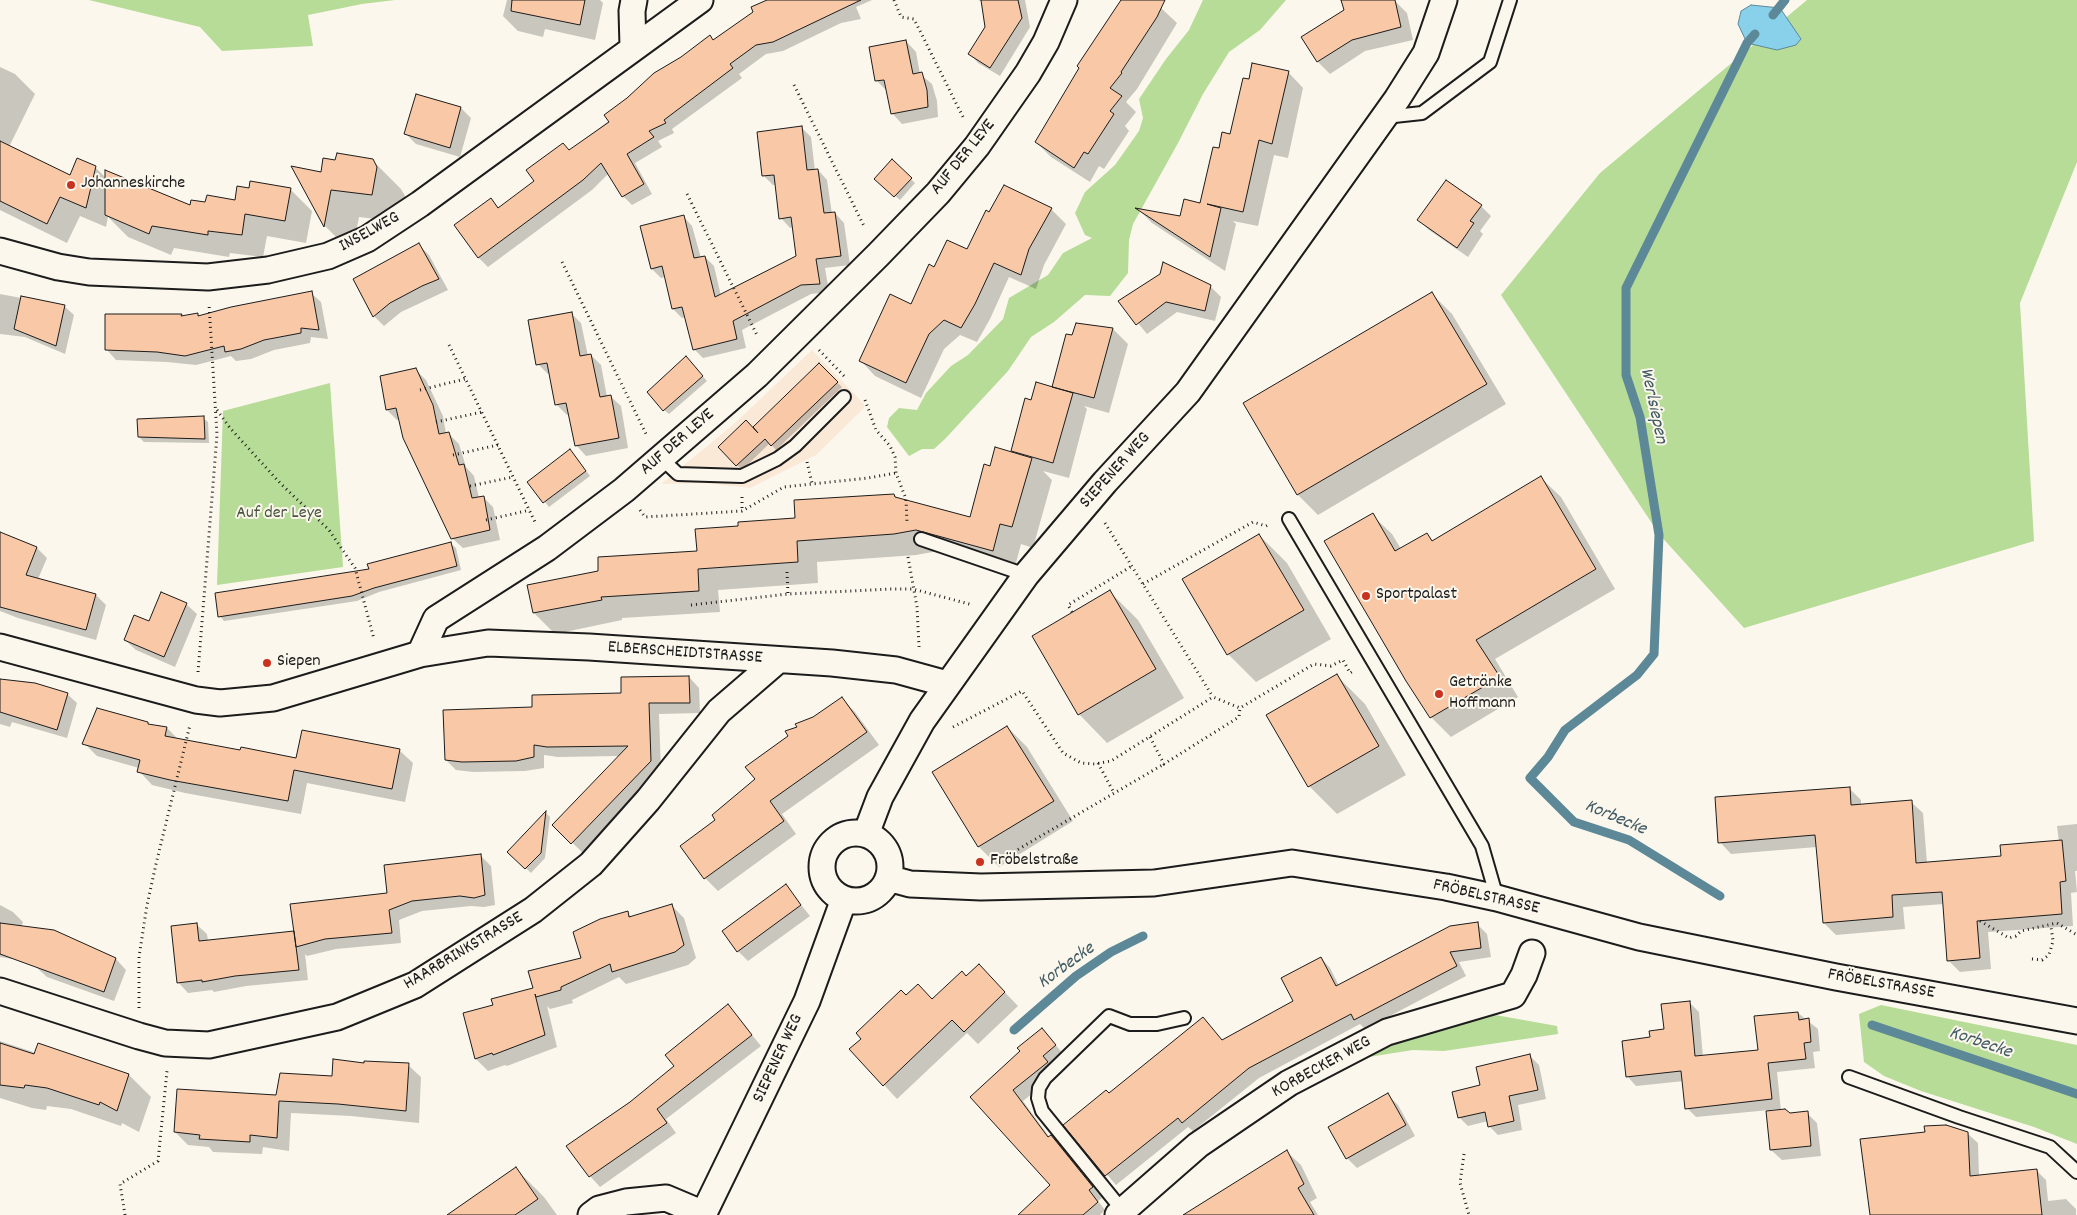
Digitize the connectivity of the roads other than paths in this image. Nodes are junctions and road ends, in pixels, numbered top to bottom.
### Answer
1 (634, 0) edge
2 (1064, 0) edge
3 (1444, 0) edge
4 (1510, 0) edge
5 (690, 6) edge
6 (634, 47) junction
7 (1383, 117) junction
8 (0, 251) edge
9 (844, 397) dead end
10 (660, 459) junction
11 (1289, 519) road end
12 (921, 539) dead end
13 (1026, 575) junction
14 (0, 647) edge
15 (420, 654) junction
16 (777, 661) junction
17 (948, 684) junction
18 (866, 834) junction
19 (888, 878) junction
20 (1497, 898) junction
21 (844, 899) junction
22 (1532, 953) dead end
23 (0, 991) edge
24 (1184, 1018) dead end
25 (2077, 1021) edge
26 (1849, 1077) dead end
27 (2077, 1172) edge
28 (1120, 1213) edge
29 (704, 1214) edge
30 (591, 1215) edge

1 - 6 street
2 - 10 street, AUF DER LEYE
3 - 7 street, SIEPENER WEG
4 - 7 lane
5 - 6 street, INSELWEG
6 - 8 street, INSELWEG
7 - 13 street, SIEPENER WEG
9 - 10 lane
10 - 15 street, AUF DER LEYE
11 - 20 lane
12 - 13 lane
13 - 17 street, SIEPENER WEG
14 - 15 street
15 - 16 street, ELBERSCHEIDTSTRASSE
16 - 17 street, ELBERSCHEIDTSTRASSE
16 - 23 street, HAARBRINKSTRASSE
17 - 18 street, SIEPENER WEG
18 - 19 street
18 - 21 street
19 - 20 street, FRÖBELSTRASSE
19 - 21 street
20 - 25 street, FRÖBELSTRASSE
21 - 29 street, SIEPENER WEG
22 - 28 street, KORBECKER WEG
24 - 28 lane
26 - 27 lane
29 - 30 street

